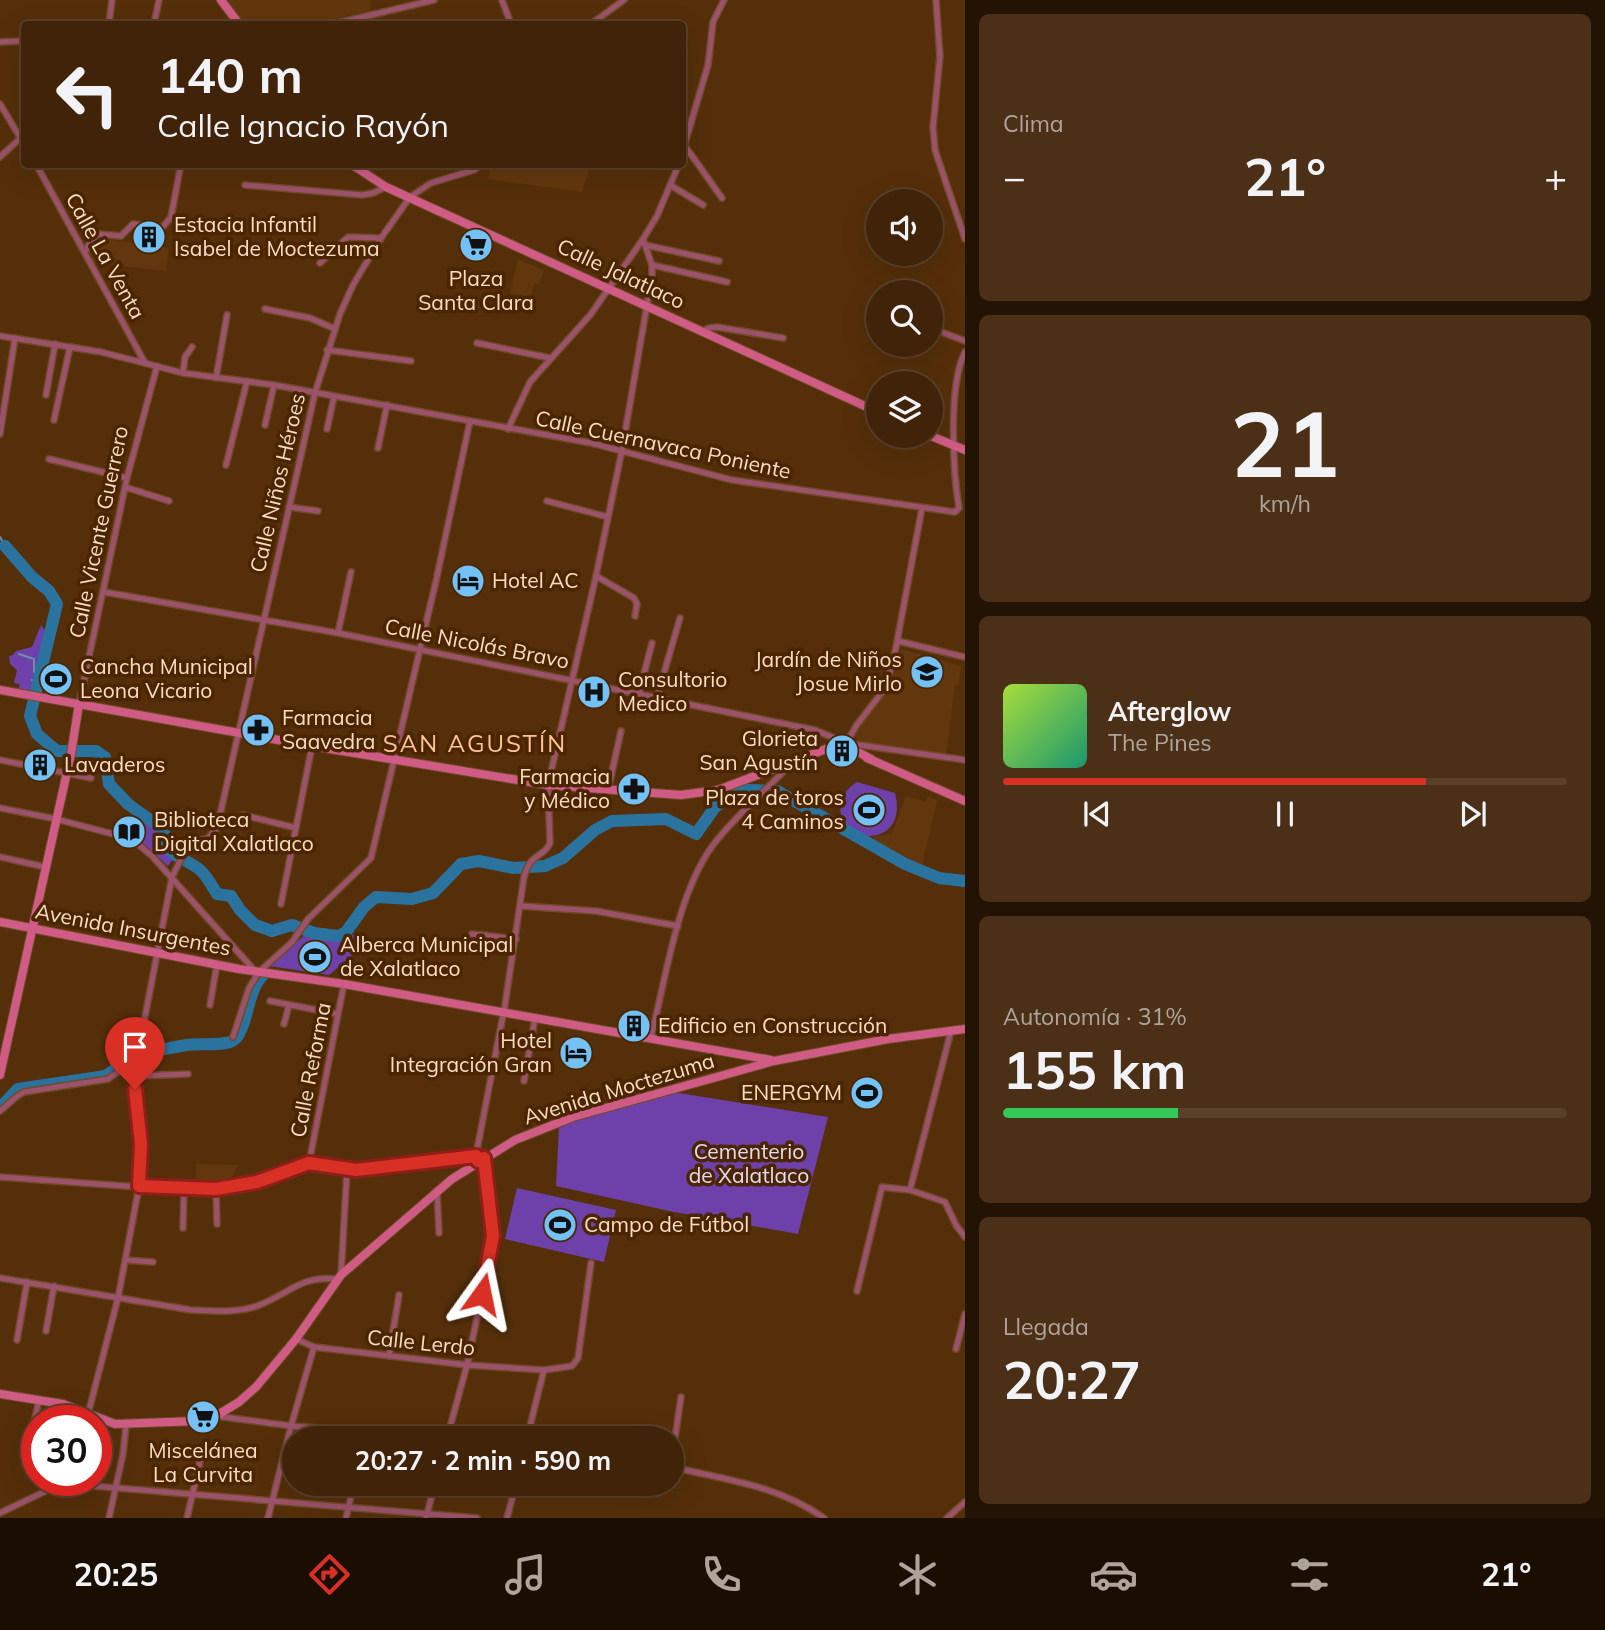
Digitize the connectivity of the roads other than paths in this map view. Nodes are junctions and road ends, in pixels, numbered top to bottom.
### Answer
1 (112, 0) edge
2 (159, 0) edge
3 (221, 0) edge
4 (434, 0) edge
5 (502, 0) edge
6 (624, 0) edge
7 (723, 0) edge
8 (936, 0) edge
9 (109, 21) edge
10 (155, 21) edge
11 (237, 21) edge
12 (346, 21) edge
13 (510, 21) edge
14 (598, 21) edge
15 (21, 41) edge
16 (0, 42) edge
17 (0, 104) edge
18 (21, 136) edge
19 (21, 141) edge
20 (686, 142) edge
21 (686, 147) edge
22 (0, 157) edge
23 (38, 168) edge
24 (180, 168) edge
25 (357, 168) edge
26 (476, 168) edge
27 (677, 168) edge
28 (245, 185) dead end
29 (670, 186) junction
30 (386, 187) junction
31 (410, 197) junction
32 (722, 198) dead end
33 (704, 205) dead end
34 (381, 238) junction
35 (964, 239) edge
36 (644, 242) junction
37 (85, 252) junction
38 (719, 261) dead end
39 (320, 263) dead end
40 (652, 265) junction
41 (727, 282) dead end
42 (609, 287) junction
43 (648, 305) junction
44 (264, 309) dead end
45 (227, 315) dead end
46 (335, 330) junction
47 (703, 331) junction
48 (943, 333) edge
49 (0, 336) edge
50 (15, 338) junction
51 (783, 338) dead end
52 (964, 341) edge
53 (477, 343) dead end
54 (55, 344) junction
55 (70, 347) junction
56 (192, 347) dead end
57 (327, 350) junction
58 (964, 352) edge
59 (550, 358) junction
60 (411, 361) dead end
61 (145, 363) junction
62 (157, 366) junction
63 (183, 373) junction
64 (216, 378) junction
65 (247, 381) junction
66 (274, 386) junction
67 (315, 393) junction
68 (46, 395) dead end
69 (334, 397) junction
70 (387, 405) junction
71 (866, 406) edge
72 (54, 420) dead end
73 (470, 421) junction
74 (265, 425) dead end
75 (327, 429) dead end
76 (508, 429) junction
77 (0, 434) edge
78 (943, 441) edge
79 (955, 446) junction
80 (378, 448) dead end
81 (622, 450) junction
82 (964, 450) edge
83 (49, 459) dead end
84 (226, 465) dead end
85 (127, 478) junction
86 (125, 487) junction
87 (169, 501) dead end
88 (547, 501) dead end
89 (289, 507) junction
90 (922, 508) junction
91 (318, 511) dead end
92 (608, 517) junction
93 (351, 572) dead end
94 (596, 576) junction
95 (104, 592) junction
96 (635, 616) dead end
97 (680, 618) dead end
98 (263, 621) junction
99 (338, 633) junction
100 (898, 641) junction
101 (652, 643) dead end
102 (419, 650) junction
103 (964, 657) edge
104 (573, 679) junction
105 (0, 690) edge
106 (639, 693) junction
107 (656, 696) junction
108 (79, 704) junction
109 (239, 731) junction
110 (621, 731) dead end
111 (313, 746) junction
112 (845, 746) junction
113 (819, 753) junction
114 (394, 759) junction
115 (0, 760) edge
116 (871, 760) junction
117 (964, 760) edge
118 (793, 762) junction
119 (67, 773) junction
120 (91, 778) dead end
121 (548, 785) junction
122 (608, 790) junction
123 (964, 801) edge
124 (0, 808) edge
125 (243, 815) dead end
126 (56, 819) junction
127 (296, 828) junction
128 (0, 857) edge
129 (45, 867) junction
130 (172, 877) junction
131 (281, 904) dead end
132 (520, 906) junction
133 (0, 922) edge
134 (678, 926) junction
135 (32, 928) junction
136 (472, 934) dead end
137 (516, 939) junction
138 (158, 951) junction
139 (217, 964) junction
140 (257, 972) junction
141 (344, 984) junction
142 (270, 1001) dead end
143 (211, 1005) dead end
144 (289, 1005) junction
145 (504, 1013) junction
146 (338, 1014) junction
147 (535, 1018) junction
148 (284, 1024) dead end
149 (964, 1029) edge
150 (951, 1031) junction
151 (233, 1037) dead end
152 (651, 1037) junction
153 (3, 1038) edge
154 (137, 1058) junction
155 (774, 1061) junction
156 (188, 1074) dead end
157 (0, 1075) edge
158 (136, 1076) junction
159 (524, 1082) dead end
160 (0, 1111) edge
161 (479, 1158) junction
162 (309, 1163) junction
163 (347, 1170) junction
164 (0, 1177) edge
165 (139, 1186) junction
166 (184, 1188) junction
167 (216, 1189) junction
168 (437, 1190) junction
169 (910, 1190) junction
170 (217, 1224) dead end
171 (183, 1228) dead end
172 (439, 1233) dead end
173 (964, 1237) edge
174 (126, 1260) junction
175 (153, 1262) dead end
176 (592, 1263) dead end
177 (340, 1277) junction
178 (0, 1278) edge
179 (27, 1282) junction
180 (54, 1286) junction
181 (857, 1290) dead end
182 (399, 1295) dead end
183 (118, 1298) junction
184 (964, 1314) edge
185 (46, 1331) dead end
186 (296, 1339) junction
187 (18, 1340) dead end
188 (314, 1347) junction
189 (956, 1349) dead end
190 (389, 1356) junction
191 (467, 1365) junction
192 (544, 1370) junction
193 (0, 1394) edge
194 (681, 1397) dead end
195 (39, 1400) junction
196 (38, 1405) edge
197 (66, 1405) edge
198 (90, 1405) edge
199 (216, 1416) junction
200 (112, 1423) edge
201 (126, 1425) junction
202 (291, 1426) joint
203 (449, 1426) edge
204 (530, 1426) edge
205 (677, 1426) edge
206 (200, 1461) dead end
207 (282, 1463) edge
208 (684, 1470) edge
209 (117, 1487) junction
210 (194, 1493) junction
211 (351, 1496) edge
212 (432, 1496) edge
213 (513, 1496) edge
214 (273, 1500) junction
215 (964, 1502) edge
216 (348, 1507) junction
217 (0, 1513) edge
218 (427, 1516) edge
219 (109, 1518) edge
220 (187, 1518) edge
221 (268, 1518) edge
222 (346, 1518) edge
223 (477, 1518) edge
224 (507, 1518) edge
225 (824, 1518) edge
226 (947, 1518) edge

1 - 9 street
2 - 10 street
3 - 11 main road
4 - 12 street
5 - 13 street
6 - 14 street
7 - 20 street
8 - 35 street
15 - 16 street
17 - 18 street
19 - 22 street
21 - 32 street
23 - 37 street, Calle La Venta
24 - 37 street
25 - 30 main road, Calle Jalatlaco
26 - 31 street, Calle Niños Héroes
27 - 29 street
28 - 30 street
29 - 33 street
29 - 36 street
30 - 31 main road, Calle Jalatlaco
31 - 34 street, Calle Niños Héroes
31 - 42 main road, Calle Jalatlaco
34 - 39 street
34 - 46 street, Calle Niños Héroes
36 - 38 street
36 - 40 street
36 - 42 street
37 - 61 street, Calle La Venta
40 - 41 street
40 - 43 street
42 - 43 main road, Calle Jalatlaco
42 - 59 street
43 - 47 main road, Calle Jalatlaco
43 - 81 street
44 - 46 street
45 - 64 street
46 - 57 street, Calle Niños Héroes
47 - 51 street
47 - 71 main road, Calle Jalatlaco
48 - 52 street
49 - 50 street, Calle Cuernavaca Poniente
50 - 54 street, Calle Cuernavaca Poniente
50 - 77 street
53 - 59 street
54 - 55 street, Calle Cuernavaca Poniente
54 - 68 street
55 - 61 street, Calle Cuernavaca Poniente
55 - 72 street
56 - 63 street
57 - 60 street
57 - 67 street, Calle Niños Héroes
58 - 79 street
59 - 76 street
61 - 62 street, Calle Cuernavaca Poniente
62 - 63 street, Calle Cuernavaca Poniente
62 - 85 street, Calle Vicente Guerrero
63 - 64 street, Calle Cuernavaca Poniente
64 - 65 street, Calle Cuernavaca Poniente
65 - 66 street, Calle Cuernavaca Poniente
65 - 84 street
66 - 67 street, Calle Cuernavaca Poniente
66 - 74 street
67 - 69 street, Calle Cuernavaca Poniente
67 - 89 street, Calle Niños Héroes
69 - 70 street, Calle Cuernavaca Poniente
69 - 75 street
70 - 73 street, Calle Cuernavaca Poniente
70 - 80 street
73 - 76 street, Calle Cuernavaca Poniente
73 - 102 street
76 - 81 street, Calle Cuernavaca Poniente
78 - 79 main road
79 - 82 main road
79 - 90 street, Calle Cuernavaca Poniente
81 - 90 street, Calle Cuernavaca Poniente
81 - 92 street
83 - 85 street
85 - 86 street, Calle Vicente Guerrero
86 - 87 street
86 - 95 street, Calle Vicente Guerrero
88 - 92 street
89 - 91 street
89 - 98 street, Calle Niños Héroes
90 - 100 street
92 - 94 street
93 - 99 street
94 - 96 street
94 - 104 street
95 - 98 street, Calle Nicolás Bravo
95 - 108 street, Calle Vicente Guerrero
97 - 107 street
98 - 99 street, Calle Nicolás Bravo
98 - 109 street, Calle Niños Héroes
99 - 102 street, Calle Nicolás Bravo
100 - 103 street
100 - 112 street
101 - 106 street
102 - 104 street, Calle Nicolás Bravo
102 - 114 street
104 - 106 street, Calle Nicolás Bravo
104 - 121 street
105 - 108 main road
106 - 107 street, Calle Nicolás Bravo
107 - 112 street, Calle Nicolás Bravo
108 - 109 main road
108 - 119 main road, Calle Vicente Guerrero
109 - 111 main road
109 - 130 street, Calle Niños Héroes
110 - 122 street
111 - 114 main road
111 - 127 street
112 - 113 main road
112 - 116 main road
112 - 117 street, Calle Nicolás Bravo
113 - 116 main road
113 - 118 main road
114 - 121 main road
114 - 140 street
115 - 119 street
116 - 123 main road
118 - 122 main road
118 - 134 street
119 - 120 street
119 - 126 main road, Calle Vicente Guerrero
121 - 122 main road
121 - 132 street
124 - 126 street
125 - 127 street
126 - 129 main road, Calle Vicente Guerrero
126 - 130 street
127 - 131 street
128 - 129 street
129 - 135 main road, Calle Vicente Guerrero
130 - 138 street
130 - 140 street
132 - 134 street
132 - 137 street
133 - 135 main road, Avenida Insurgentes
134 - 152 street
135 - 138 main road, Avenida Insurgentes
135 - 153 main road, Calle Vicente Guerrero
136 - 137 street
137 - 145 street
138 - 139 main road, Avenida Insurgentes
138 - 154 street
139 - 140 main road, Avenida Insurgentes
139 - 143 street
140 - 141 main road, Avenida Insurgentes
140 - 151 street
141 - 145 main road, Avenida Insurgentes
141 - 146 street, Calle Reforma
142 - 144 street
144 - 146 street
144 - 148 street
145 - 147 main road, Avenida Insurgentes
145 - 161 street
146 - 162 street, Calle Reforma
147 - 152 main road, Avenida Insurgentes
147 - 159 street
149 - 150 main road, Avenida Moctezuma
150 - 155 main road, Avenida Moctezuma
150 - 169 street
152 - 155 main road, Avenida Insurgentes
153 - 157 main road, Calle Vicente Guerrero
154 - 158 street
154 - 160 street
155 - 161 main road, Avenida Moctezuma
156 - 158 street
158 - 165 street
161 - 163 street
161 - 168 main road, Avenida Moctezuma
161 - 191 street
162 - 163 street
162 - 167 street
163 - 177 street
164 - 165 street
165 - 166 street
165 - 174 street
166 - 167 street
166 - 171 street
167 - 170 street
168 - 172 street
168 - 177 main road, Avenida Moctezuma
169 - 173 street
169 - 181 street
174 - 175 street
174 - 183 street
176 - 192 street, Calle Lerdo
177 - 183 street
177 - 186 main road, Avenida Moctezuma
178 - 179 street
179 - 180 street
179 - 187 street
180 - 183 street
180 - 185 street
182 - 190 street
183 - 198 street
184 - 189 street
186 - 188 street, Calle Lerdo
186 - 199 main road, Avenida Moctezuma
188 - 190 street, Calle Lerdo
188 - 202 street
190 - 191 street, Calle Lerdo
191 - 192 street, Calle Lerdo
191 - 203 street
192 - 204 street
193 - 195 main road
194 - 205 street
195 - 196 street
195 - 197 main road
199 - 201 main road
199 - 202 street
200 - 201 main road
201 - 209 street
206 - 210 street
207 - 214 street
208 - 225 street
209 - 210 street
209 - 217 street
209 - 219 street
210 - 214 street
210 - 220 street
211 - 216 street
212 - 218 street
213 - 224 street
214 - 216 street
214 - 221 street
215 - 226 street
216 - 218 street
216 - 222 street
218 - 223 street

